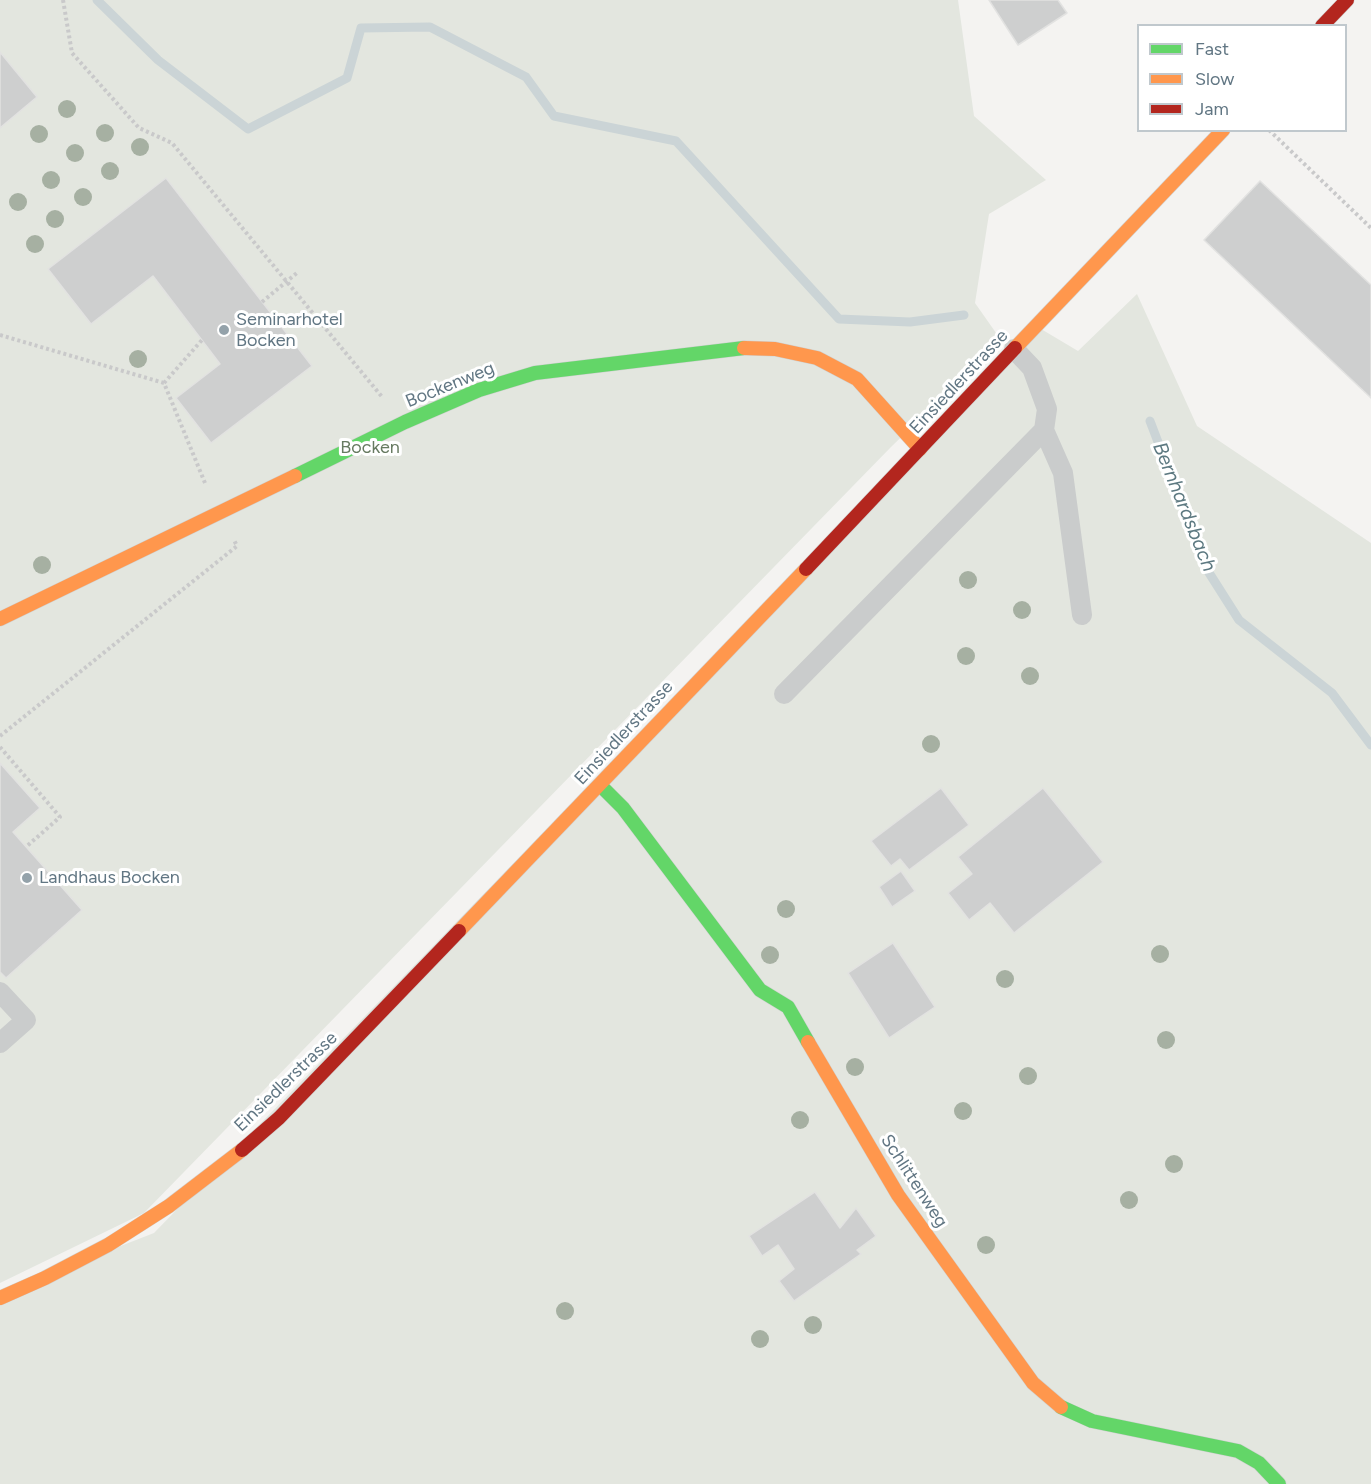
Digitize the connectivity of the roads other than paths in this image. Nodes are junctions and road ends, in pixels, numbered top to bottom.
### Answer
1 (1347, 0) edge
2 (1325, 24) edge
3 (1221, 132) edge
4 (1014, 349) junction
5 (1044, 430) junction
6 (920, 449) junction
7 (1082, 615) dead end
8 (0, 619) edge
9 (784, 694) dead end
10 (600, 785) junction
11 (0, 992) edge
12 (0, 1042) edge
13 (0, 1298) edge
14 (1279, 1484) edge

1 - 2 street
3 - 4 street, Einsiedlerstrasse
4 - 5 lane
4 - 6 street, Einsiedlerstrasse
5 - 7 lane
5 - 9 lane
6 - 8 street, Bockenweg
6 - 10 street, Einsiedlerstrasse
10 - 13 street, Einsiedlerstrasse
10 - 14 street, Schlittenweg
11 - 12 lane

